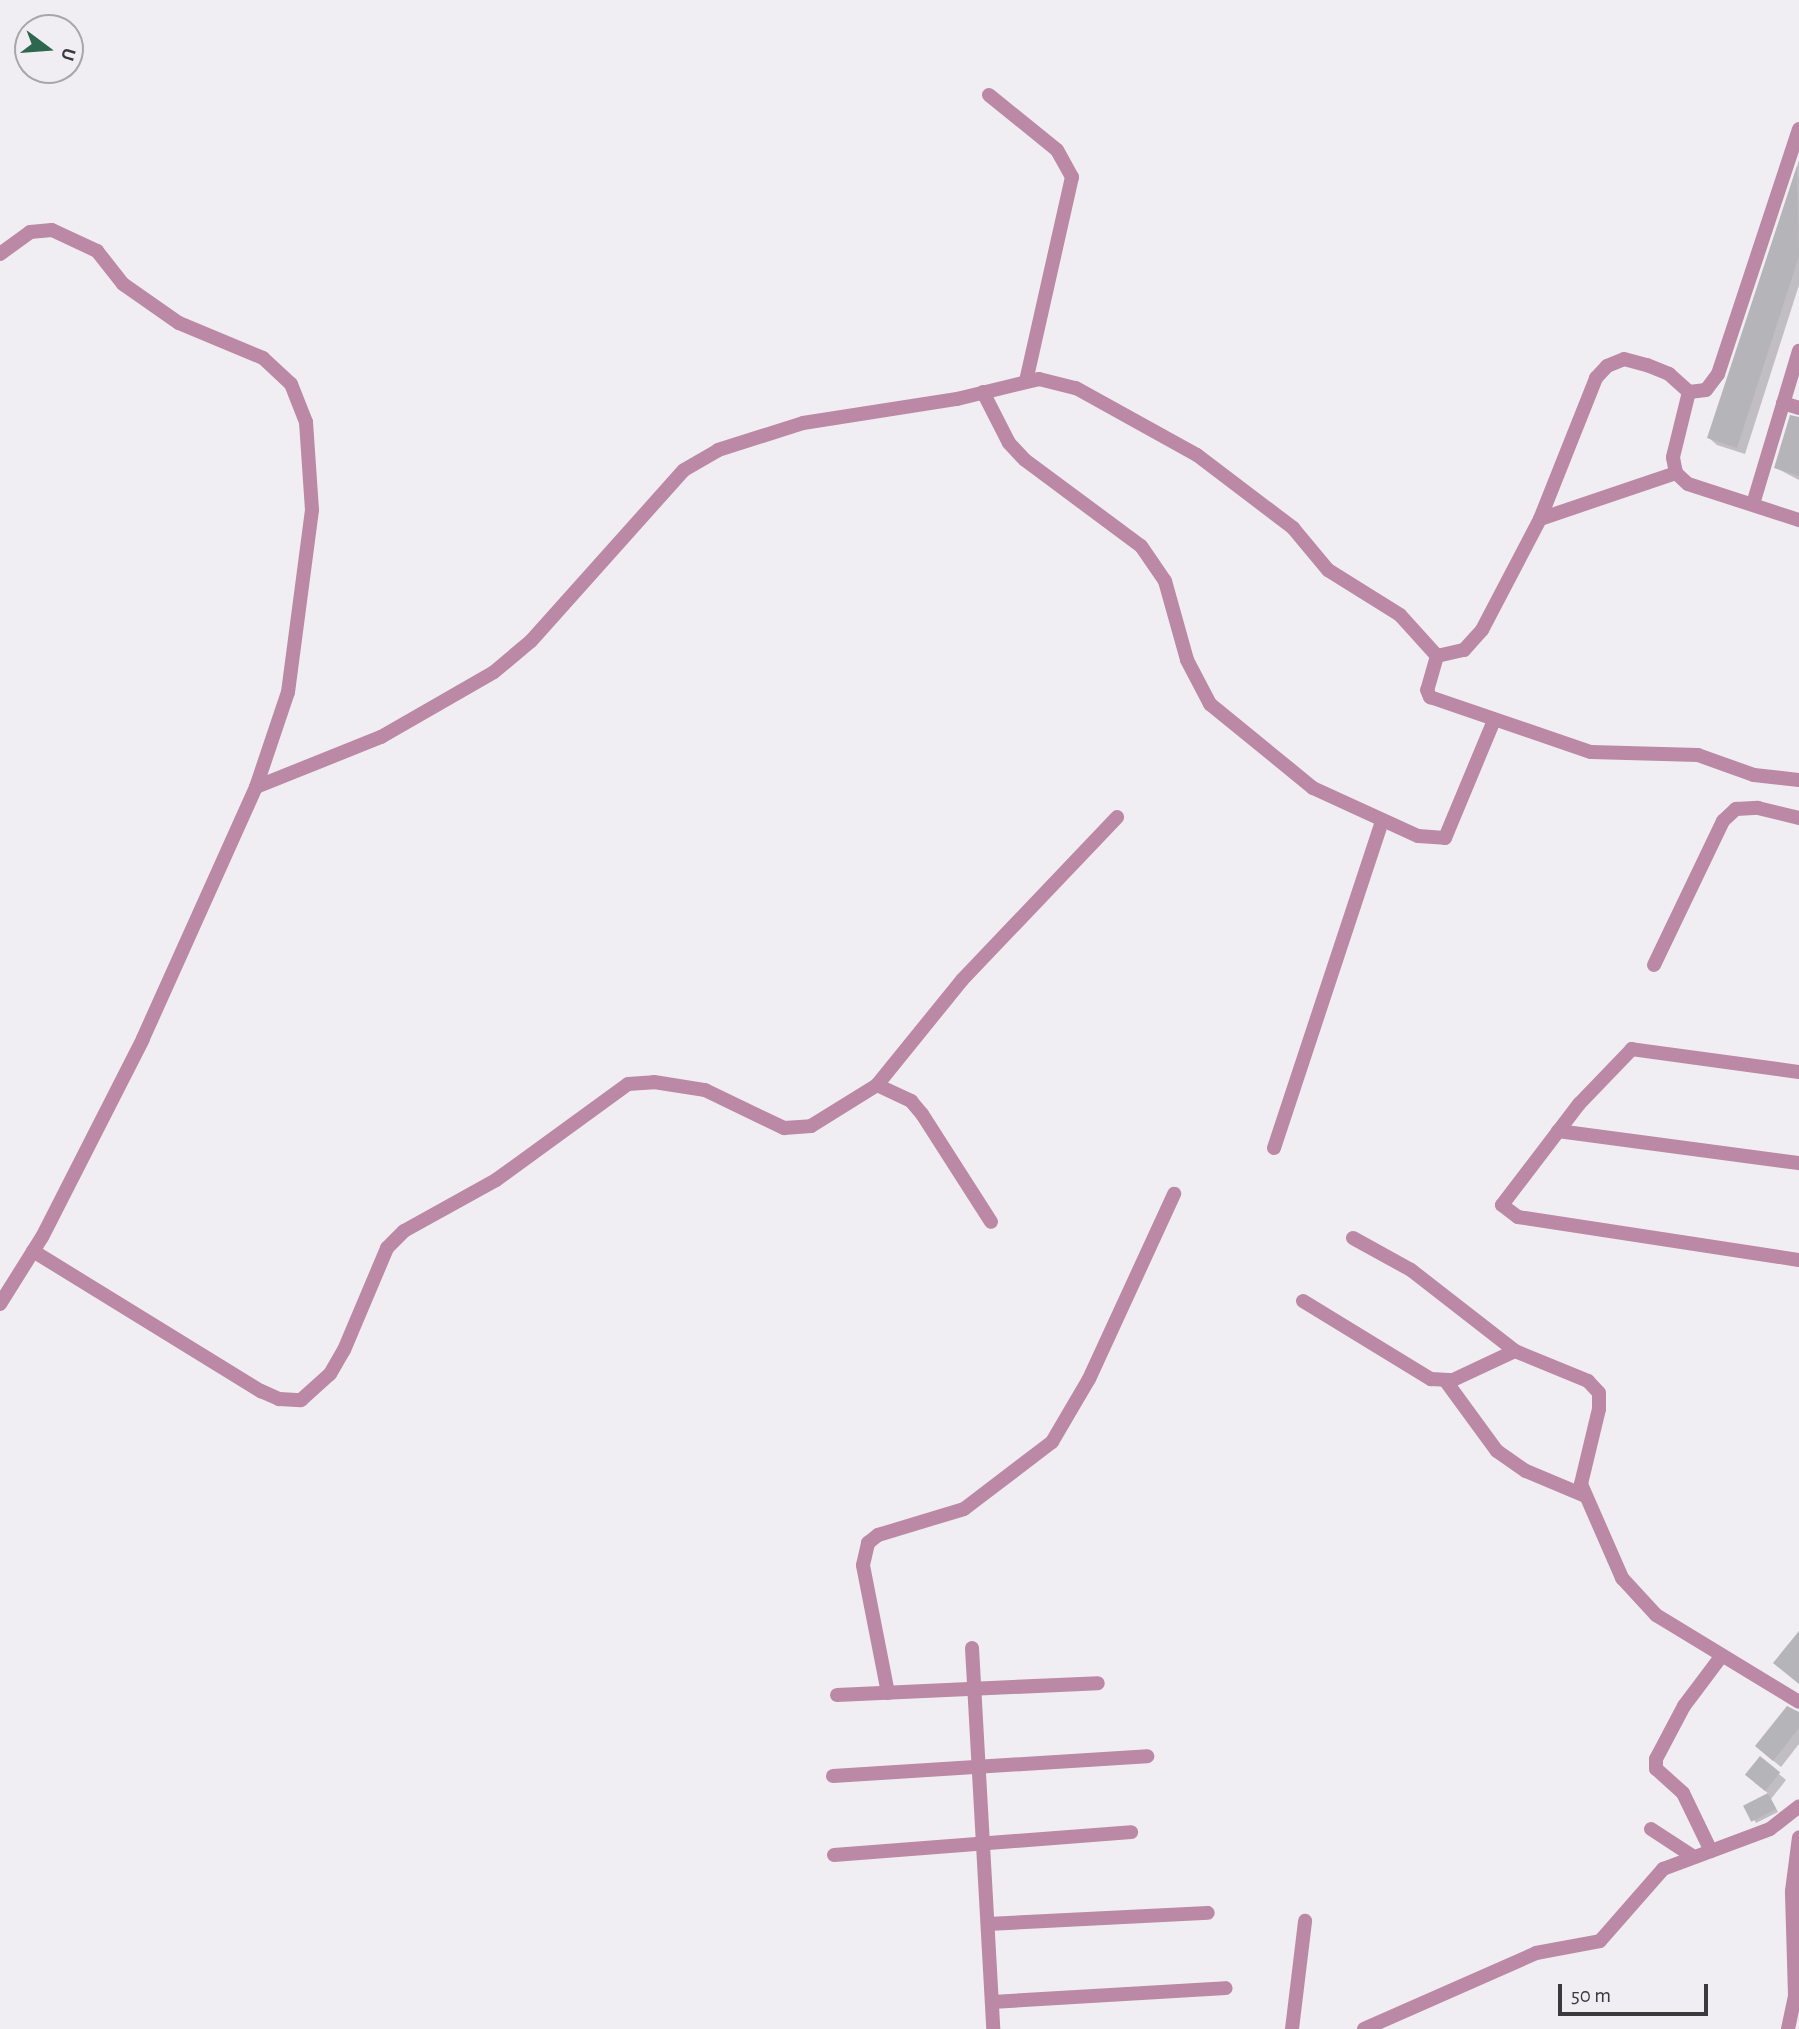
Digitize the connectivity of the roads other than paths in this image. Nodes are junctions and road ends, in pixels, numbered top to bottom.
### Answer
1 (989, 95) dead end
2 (1799, 130) edge
3 (0, 254) edge
4 (1799, 351) edge
5 (1026, 381) junction
6 (983, 392) junction
7 (1689, 392) junction
8 (1783, 403) junction
9 (1799, 408) edge
10 (1676, 472) junction
11 (1753, 504) junction
12 (1540, 519) junction
13 (1799, 520) edge
14 (1437, 656) junction
15 (1494, 720) junction
16 (1799, 780) edge
17 (256, 787) junction
18 (1117, 817) dead end
19 (1799, 818) edge
20 (1382, 821) junction
21 (1654, 965) dead end
22 (1799, 1072) edge
23 (877, 1085) junction
24 (1558, 1131) junction
25 (1274, 1148) dead end
26 (1799, 1163) edge
27 (1174, 1194) dead end
28 (991, 1222) dead end
29 (1353, 1238) dead end
30 (33, 1251) junction
31 (1799, 1260) edge
32 (1303, 1301) dead end
33 (0, 1304) edge
34 (1515, 1351) junction
35 (1445, 1380) junction
36 (1583, 1495) junction
37 (972, 1648) dead end
38 (1720, 1658) junction
39 (1098, 1683) dead end
40 (975, 1690) junction
41 (888, 1693) junction
42 (837, 1695) dead end
43 (1799, 1702) edge
44 (1147, 1756) dead end
45 (979, 1767) junction
46 (833, 1776) dead end
47 (1799, 1806) edge
48 (1651, 1829) dead end
49 (1131, 1832) dead end
50 (1799, 1836) edge
51 (984, 1845) junction
52 (1711, 1851) junction
53 (834, 1855) dead end
54 (1694, 1857) junction
55 (1208, 1913) dead end
56 (1304, 1921) dead end
57 (988, 1924) junction
58 (1226, 1988) dead end
59 (992, 2002) junction
60 (993, 2029) edge
61 (1292, 2029) edge
62 (1364, 2029) edge
63 (1788, 2029) edge

1 - 5 street
2 - 7 street
3 - 17 street
4 - 8 street
5 - 6 street
5 - 14 street
6 - 17 street
6 - 20 street
7 - 10 street
7 - 12 street
8 - 9 street
8 - 11 street
10 - 11 street
10 - 12 street
11 - 13 street
12 - 14 street
14 - 15 street
15 - 16 street
15 - 20 street
17 - 30 street
18 - 23 street
19 - 21 street
20 - 25 street
22 - 24 street
23 - 28 street
23 - 30 street
24 - 26 street
24 - 31 street
27 - 41 street
29 - 34 street
30 - 33 street
32 - 35 street
34 - 35 street
34 - 36 street
35 - 36 street
36 - 38 street
37 - 40 street
38 - 43 street
38 - 52 street
39 - 40 street
40 - 41 street
40 - 45 street
41 - 42 street
44 - 45 street
45 - 46 street
45 - 51 street
47 - 52 street
48 - 54 street
49 - 51 street
50 - 63 street
51 - 53 street
51 - 57 street
52 - 54 street
54 - 62 street
55 - 57 street
56 - 61 street
57 - 59 street
58 - 59 street
59 - 60 street

